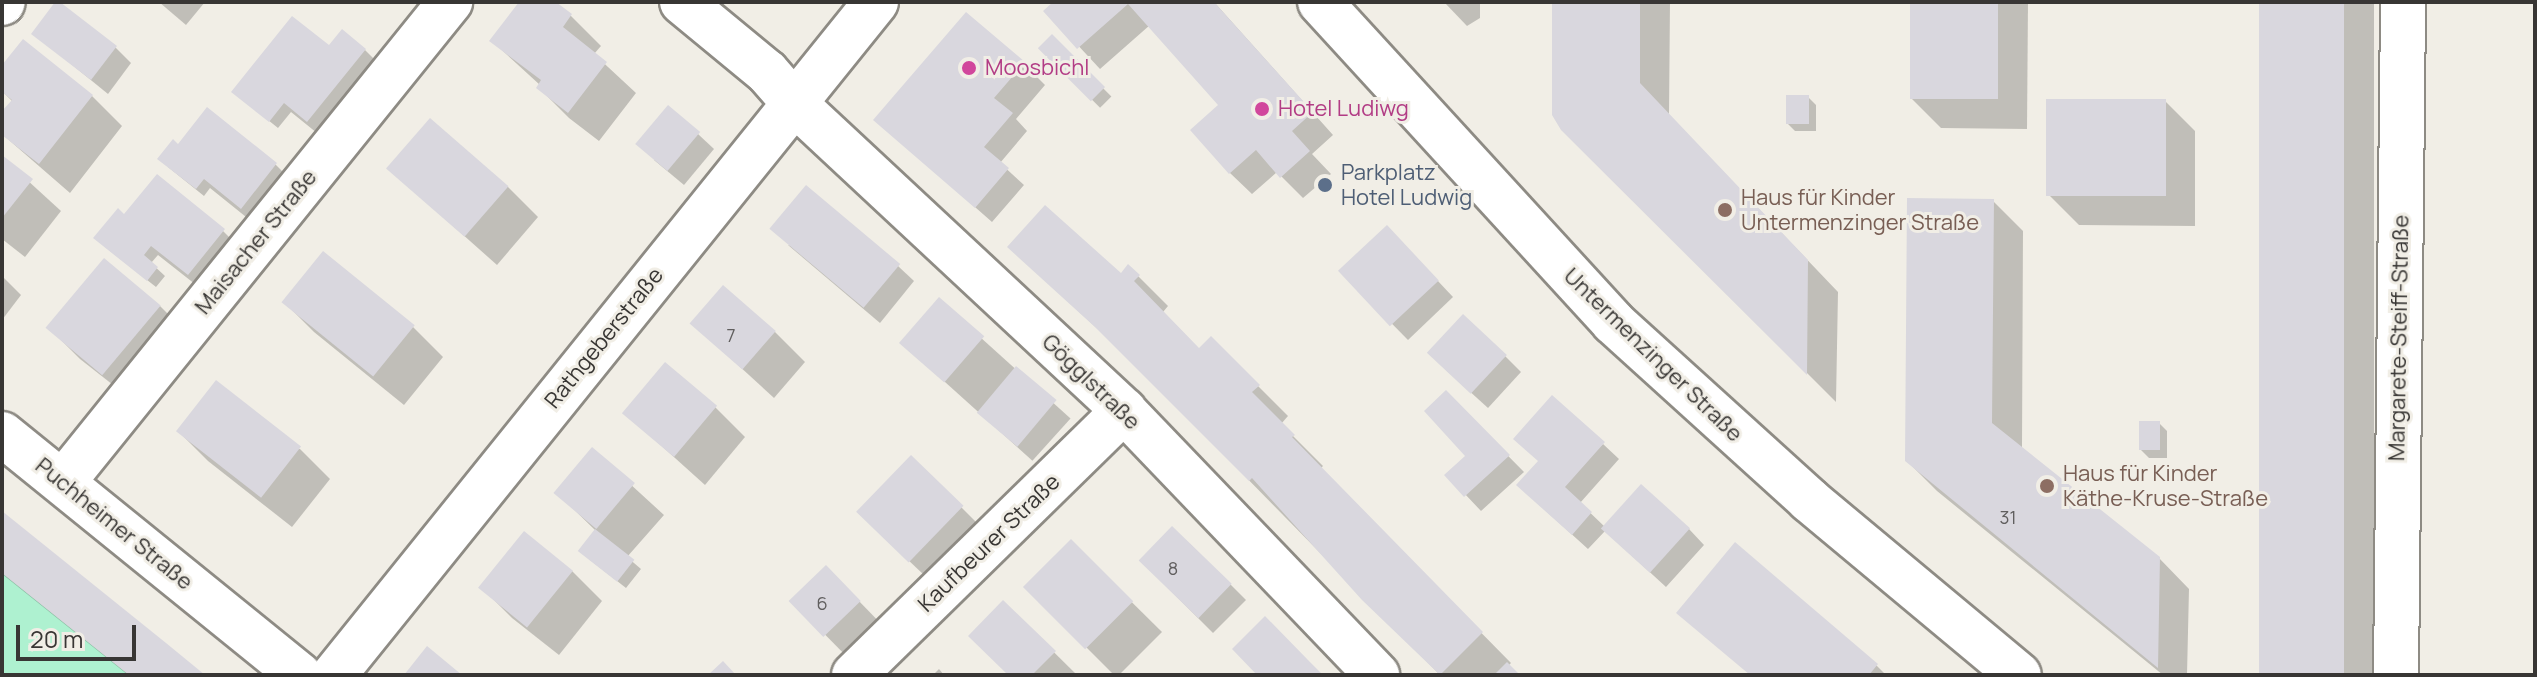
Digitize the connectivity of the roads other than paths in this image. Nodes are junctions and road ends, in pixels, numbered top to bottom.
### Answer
1 (450, 2) edge
2 (682, 2) edge
3 (876, 2) edge
4 (1320, 2) edge
5 (2403, 2) edge
6 (793, 102) junction
7 (1124, 411) junction
8 (2, 434) edge
9 (63, 482) junction
10 (300, 675) edge
11 (334, 675) edge
12 (854, 675) edge
13 (1377, 675) edge
14 (2019, 675) edge
15 (2396, 675) edge

1 - 9 street, Maisacher Straße
2 - 6 street, Gögglstraße
3 - 6 street, Rathgeberstraße
4 - 14 street, Untermenzinger Straße
5 - 15 street, Margarete-Steiff-Straße
6 - 7 street, Gögglstraße
6 - 11 street, Rathgeberstraße
7 - 12 street, Kaufbeurer Straße
7 - 13 street, Gögglstraße
8 - 9 street, Puchheimer Straße
9 - 10 street, Puchheimer Straße

